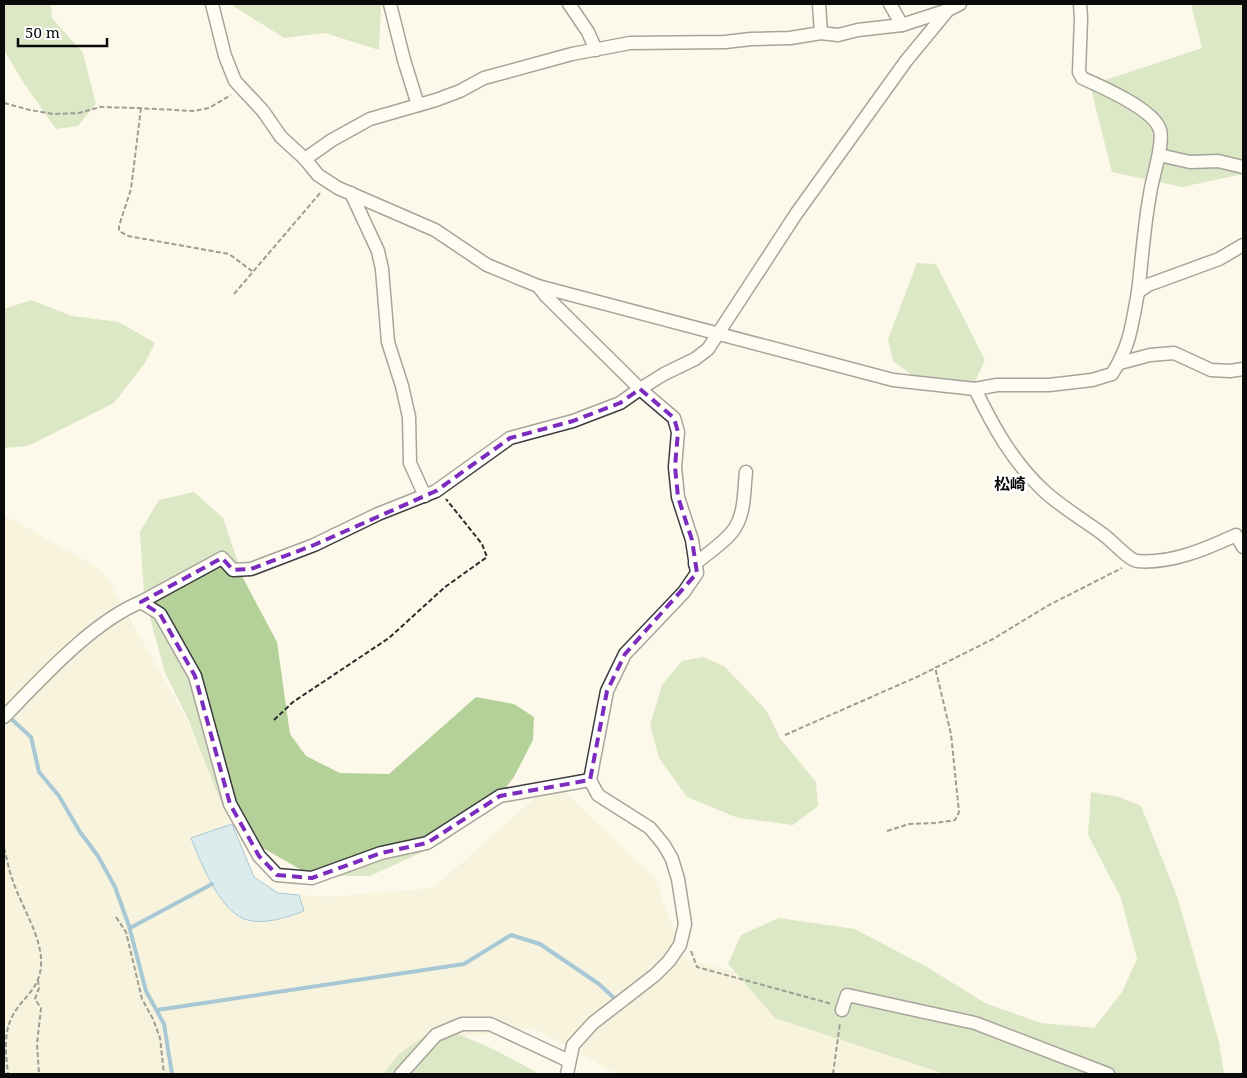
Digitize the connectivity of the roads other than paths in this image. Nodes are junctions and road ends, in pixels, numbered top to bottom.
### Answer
1 (212, 4) edge
2 (390, 4) edge
3 (569, 4) edge
4 (819, 4) edge
5 (890, 4) edge
6 (1080, 4) edge
7 (954, 7) edge
8 (902, 25) junction
9 (821, 33) junction
10 (596, 50) junction
11 (418, 104) junction
12 (1159, 155) junction
13 (305, 159) junction
14 (1243, 167) edge
15 (351, 193) junction
16 (1243, 245) edge
17 (538, 286) junction
18 (1138, 292) junction
19 (720, 334) junction
20 (1120, 363) junction
21 (1243, 369) edge
22 (640, 389) junction
23 (976, 389) junction
24 (746, 472) dead end
25 (425, 496) junction
26 (1240, 533) edge
27 (1243, 547) edge
28 (695, 564) junction
29 (141, 602) junction
30 (4, 717) edge
31 (590, 780) junction
32 (842, 1010) road end
33 (570, 1061) junction
34 (401, 1074) edge
35 (566, 1074) edge
36 (1108, 1074) edge

1 - 13 street
2 - 11 street
3 - 10 street
4 - 9 street
5 - 8 street
6 - 12 street
7 - 8 street
7 - 19 street
8 - 9 street
9 - 10 street
10 - 11 street
11 - 13 street
12 - 14 street
12 - 18 street
13 - 15 street
15 - 17 street
15 - 25 street
16 - 18 street
17 - 19 street
17 - 22 street
18 - 20 street
19 - 22 street
19 - 23 street
20 - 21 street
20 - 23 street
22 - 25 street
22 - 28 street
23 - 26 street
24 - 28 street
25 - 29 street
26 - 27 street
28 - 31 street
29 - 30 street
29 - 31 street
31 - 33 street
32 - 36 street
33 - 34 street
33 - 35 street

